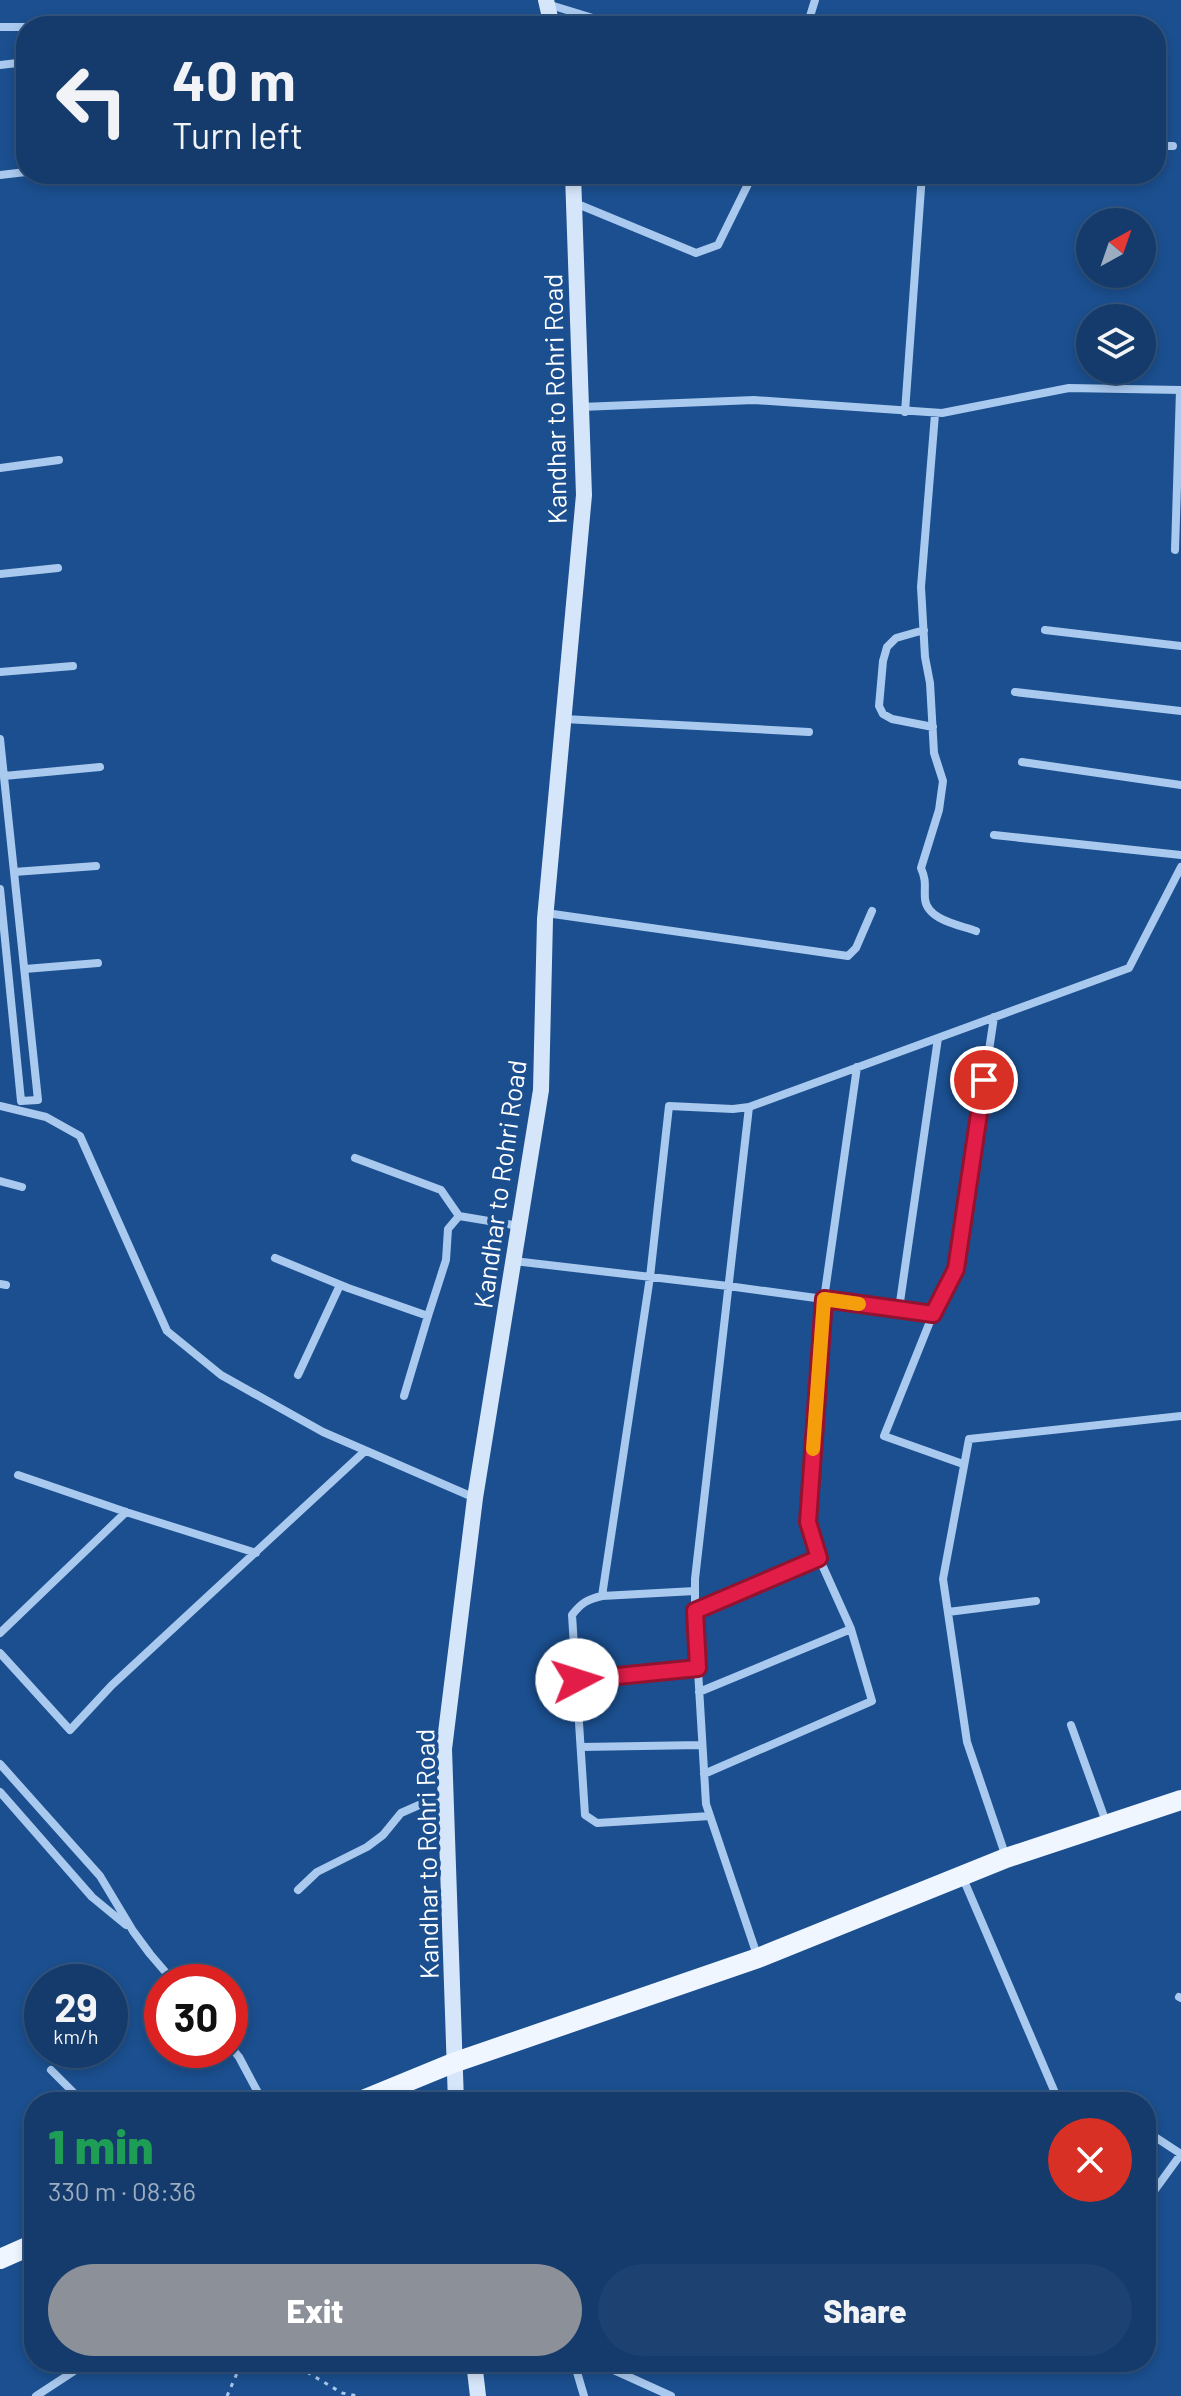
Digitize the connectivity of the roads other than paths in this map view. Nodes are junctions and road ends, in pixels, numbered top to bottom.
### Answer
1 (549, 12) edge
2 (569, 16) edge
3 (1166, 146) edge
4 (1173, 146) dead end
5 (573, 184) edge
6 (745, 184) edge
7 (921, 184) edge
8 (574, 203) junction
9 (1180, 390) edge
10 (581, 407) junction
11 (905, 412) junction
12 (935, 414) junction
13 (59, 460) dead end
14 (0, 468) edge
15 (1175, 550) dead end
16 (58, 568) dead end
17 (0, 574) edge
18 (924, 630) junction
19 (1045, 630) dead end
20 (1181, 646) edge
21 (73, 666) dead end
22 (0, 672) edge
23 (1015, 692) dead end
24 (1181, 711) edge
25 (563, 719) junction
26 (933, 727) junction
27 (809, 732) dead end
28 (0, 739) edge
29 (1022, 762) dead end
30 (100, 767) dead end
31 (4, 776) junction
32 (1181, 785) edge
33 (994, 835) dead end
34 (1181, 855) edge
35 (96, 866) dead end
36 (14, 872) junction
37 (1180, 872) edge
38 (0, 889) edge
39 (872, 911) dead end
40 (546, 913) junction
41 (976, 931) dead end
42 (98, 963) dead end
43 (4, 964) edge
44 (25, 969) junction
45 (994, 1017) junction
46 (938, 1038) junction
47 (857, 1067) junction
48 (0, 1106) edge
49 (749, 1107) junction
50 (355, 1158) dead end
51 (0, 1181) edge
52 (22, 1187) dead end
53 (459, 1216) junction
54 (519, 1226) junction
55 (275, 1258) dead end
56 (513, 1261) junction
57 (650, 1277) junction
58 (340, 1285) junction
59 (728, 1286) junction
60 (824, 1299) junction
61 (899, 1309) junction
62 (933, 1314) junction
63 (428, 1316) junction
64 (298, 1375) dead end
65 (404, 1396) dead end
66 (1181, 1416) edge
67 (365, 1451) junction
68 (963, 1464) junction
69 (18, 1475) dead end
70 (475, 1498) junction
71 (126, 1512) junction
72 (256, 1553) junction
73 (819, 1558) junction
74 (695, 1591) junction
75 (602, 1596) junction
76 (1036, 1601) dead end
77 (695, 1611) junction
78 (948, 1612) junction
79 (851, 1629) junction
80 (0, 1633) edge
81 (0, 1653) edge
82 (698, 1668) junction
83 (577, 1680) junction
84 (699, 1692) junction
85 (1071, 1725) dead end
86 (702, 1745) junction
87 (581, 1747) junction
88 (0, 1764) edge
89 (704, 1774) junction
90 (11, 1776) junction
91 (0, 1789) edge
92 (445, 1794) junction
93 (1181, 1800) edge
94 (710, 1816) junction
95 (1107, 1824) junction
96 (1006, 1858) junction
97 (961, 1876) junction
98 (298, 1890) dead end
99 (133, 1931) junction
100 (758, 1958) junction
101 (160, 1964) edge
102 (453, 2063) junction
103 (245, 2068) edge
104 (51, 2070) dead end
105 (73, 2092) edge
106 (258, 2092) edge
107 (382, 2092) edge
108 (455, 2092) edge
109 (1055, 2092) edge
110 (1156, 2138) edge
111 (1156, 2188) edge
112 (24, 2248) edge
113 (0, 2259) edge
114 (73, 2372) edge
115 (475, 2372) edge
116 (577, 2372) edge
117 (618, 2372) edge
118 (36, 2396) edge
119 (478, 2396) edge
120 (584, 2396) edge
121 (671, 2396) edge

1 - 2 street
3 - 4 street
5 - 8 street, Kandhar to Rohri Road
6 - 8 street
7 - 11 street
8 - 10 street, Kandhar to Rohri Road
9 - 12 street
9 - 15 street
10 - 11 street
10 - 25 street, Kandhar to Rohri Road
11 - 12 street
12 - 18 street
13 - 14 street
16 - 17 street
18 - 26 street
18 - 26 street
19 - 20 street
21 - 22 street
23 - 24 street
25 - 27 street
25 - 40 street, Kandhar to Rohri Road
26 - 41 street
28 - 31 street
29 - 32 street
30 - 31 street
31 - 36 street
33 - 34 street
35 - 36 street
36 - 44 street
37 - 45 street
38 - 43 street
39 - 40 street
40 - 54 street, Kandhar to Rohri Road
42 - 44 street
43 - 44 street
45 - 46 street
45 - 62 street
46 - 47 street
46 - 61 street
47 - 49 street
47 - 60 street
48 - 67 street
49 - 57 street
49 - 59 street
50 - 53 street
51 - 52 street
53 - 54 street
53 - 63 street
54 - 56 street, Kandhar to Rohri Road
55 - 58 street
56 - 57 street
56 - 70 street, Kandhar to Rohri Road
57 - 59 street
57 - 75 street
58 - 63 street
58 - 64 street
59 - 60 street
59 - 74 street
60 - 61 street
60 - 73 street
61 - 62 street
62 - 68 street
63 - 65 street
66 - 68 street
67 - 70 street
67 - 72 street
68 - 78 street
69 - 71 street
70 - 92 street, Kandhar to Rohri Road
71 - 72 street
71 - 80 street
72 - 81 street
73 - 77 street
73 - 79 street
74 - 75 street
74 - 77 street
75 - 83 street
76 - 78 street
77 - 82 street
78 - 96 street
79 - 84 street
79 - 89 street
82 - 83 street
82 - 84 street
83 - 87 street
84 - 86 street
85 - 95 street
86 - 87 street
86 - 89 street
87 - 94 street
88 - 90 street
89 - 94 street
90 - 91 street
90 - 99 street
91 - 99 street
92 - 98 street
92 - 102 street, Kandhar to Rohri Road
93 - 95 main road
94 - 100 street
95 - 96 main road
96 - 97 main road
97 - 100 main road
97 - 109 street
99 - 101 street
100 - 102 main road
102 - 107 main road
102 - 108 street, Kandhar to Rohri Road
103 - 106 street
104 - 105 street
110 - 111 street
112 - 113 main road
114 - 118 street
115 - 119 street
116 - 120 street
117 - 121 street

